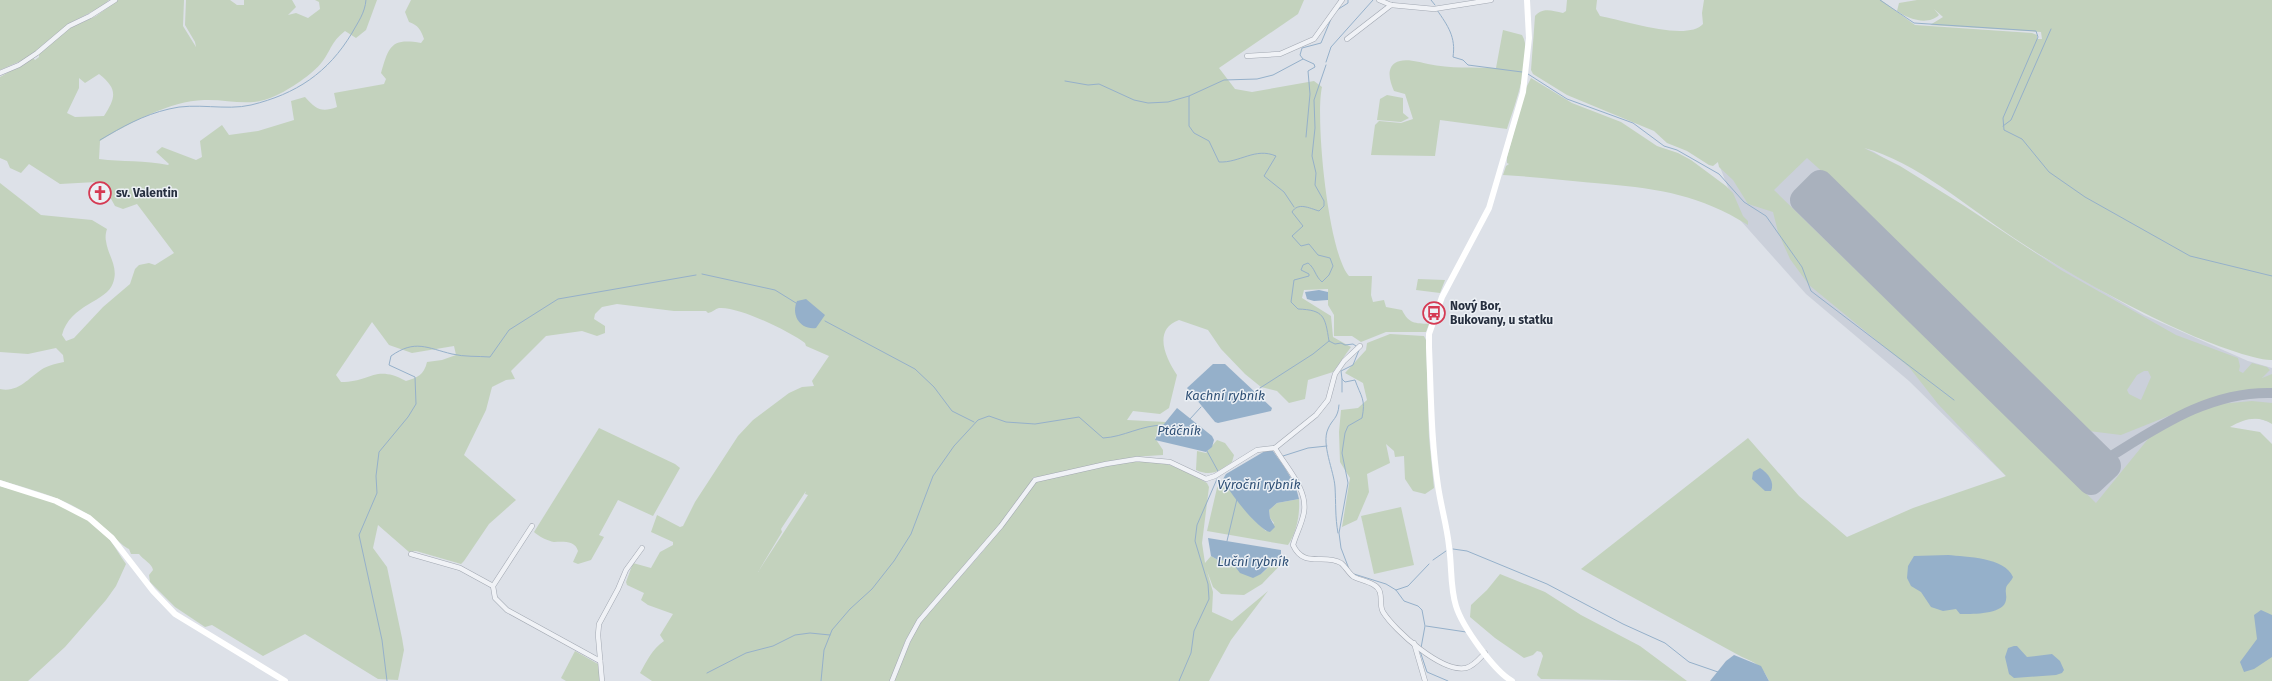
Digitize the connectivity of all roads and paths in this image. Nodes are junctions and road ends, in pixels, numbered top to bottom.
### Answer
1 (115, 0) edge
2 (1342, 0) edge
3 (1379, 0) edge
4 (1491, 0) edge
5 (1527, 0) edge
6 (1391, 4) junction
7 (1347, 39) dead end
8 (1247, 56) dead end
9 (0, 73) edge
10 (1360, 346) dead end
11 (1274, 448) junction
12 (0, 483) edge
13 (532, 526) dead end
14 (642, 548) dead end
15 (411, 554) dead end
16 (493, 586) junction
17 (1414, 642) junction
18 (1485, 653) junction
19 (600, 661) junction
20 (285, 681) edge
21 (602, 681) edge
22 (892, 681) edge
23 (1425, 681) edge
24 (1512, 681) edge

1 - 9 street
2 - 8 street
3 - 6 street
4 - 6 street
5 - 18 street
6 - 7 street
10 - 11 street
11 - 17 street
11 - 22 street
12 - 20 street
13 - 16 street
14 - 19 street
15 - 16 street
16 - 19 street
17 - 18 street
17 - 23 street
18 - 24 street
19 - 21 street

